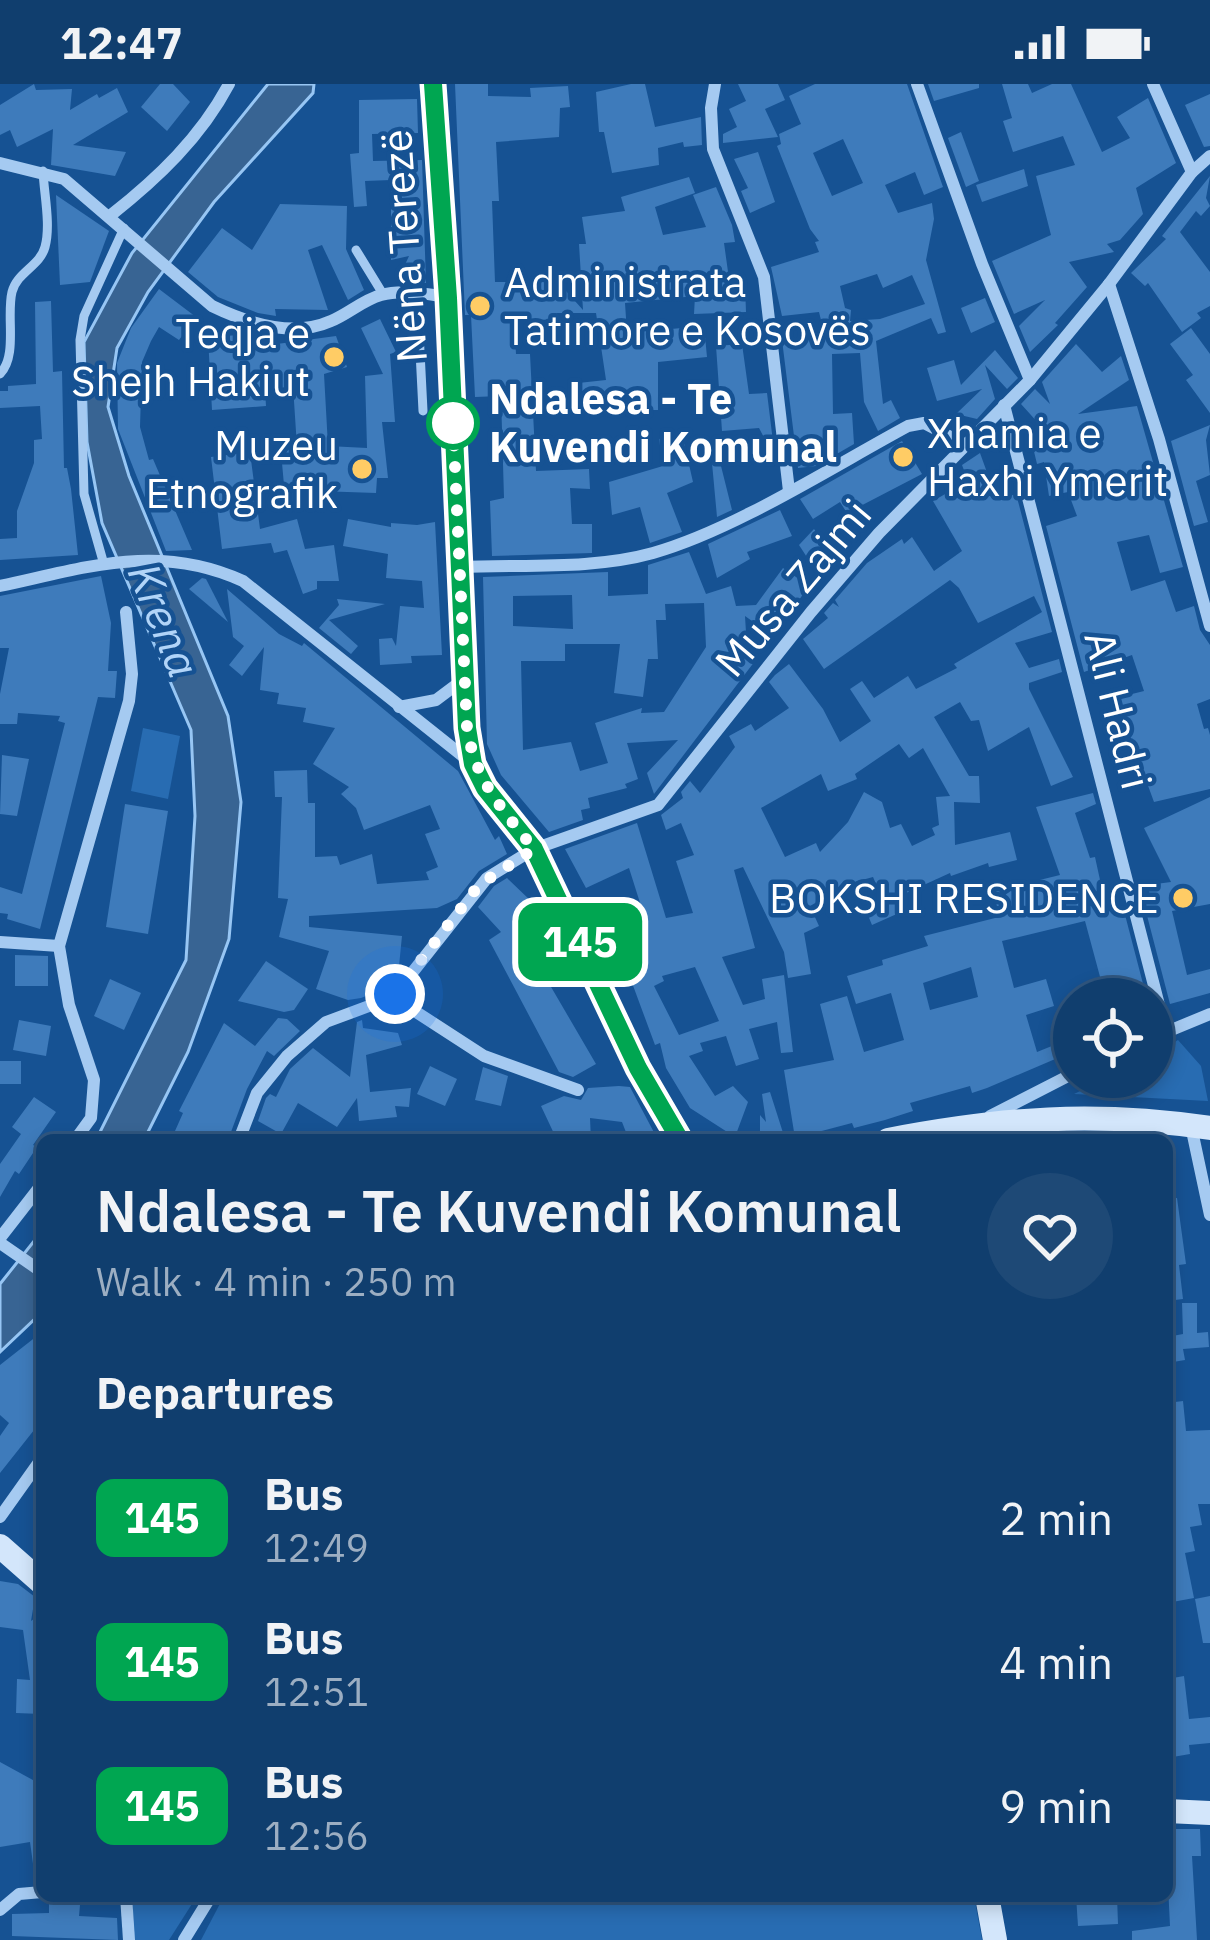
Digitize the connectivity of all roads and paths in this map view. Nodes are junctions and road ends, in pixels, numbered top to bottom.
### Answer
1 (229, 84) edge
2 (433, 84) edge
3 (715, 84) edge
4 (917, 84) edge
5 (1153, 84) edge
6 (1210, 155) edge
7 (0, 163) edge
8 (43, 171) junction
9 (1192, 172) junction
10 (111, 215) junction
11 (124, 228) junction
12 (356, 250) dead end
13 (1109, 284) junction
14 (417, 292) junction
15 (383, 294) junction
16 (448, 298) junction
17 (0, 374) edge
18 (1030, 380) junction
19 (1004, 405) junction
20 (423, 411) dead end
21 (964, 444) junction
22 (789, 491) junction
23 (106, 561) junction
24 (460, 567) junction
25 (0, 586) edge
26 (126, 612) dead end
27 (1210, 626) edge
28 (465, 678) junction
29 (399, 707) junction
30 (473, 764) junction
31 (534, 849) junction
32 (0, 942) edge
33 (59, 946) junction
34 (1145, 978) edge
35 (393, 997) junction
36 (1210, 1014) edge
37 (1173, 1029) edge
38 (1053, 1084) edge
39 (578, 1090) dead end
40 (976, 1123) junction
41 (1200, 1126) edge
42 (677, 1132) edge
43 (79, 1134) edge
44 (241, 1134) edge
45 (919, 1134) edge
46 (36, 1192) edge
47 (1210, 1215) edge
48 (0, 1241) edge
49 (36, 1268) edge
50 (36, 1466) edge
51 (0, 1517) edge
52 (0, 1546) edge
53 (36, 1578) edge
54 (1173, 1811) edge
55 (1210, 1813) edge
56 (36, 1893) edge
57 (126, 1902) edge
58 (207, 1902) edge
59 (988, 1902) edge
60 (0, 1910) edge
61 (129, 1940) edge
62 (184, 1940) edge
63 (995, 1940) edge

1 - 10 street
2 - 16 main road, Nëna Terezë
3 - 22 street
4 - 18 street
5 - 9 street
6 - 9 street, Musa Zajmi
7 - 8 street
8 - 10 street
8 - 17 lane
9 - 13 street, Musa Zajmi
10 - 11 street
11 - 15 street
11 - 23 lane
12 - 15 lane
13 - 18 street, Musa Zajmi
13 - 27 street
14 - 15 street
14 - 16 street
14 - 20 lane
16 - 24 main road, Nëna Terezë
18 - 19 street, Musa Zajmi
19 - 21 street, Musa Zajmi
19 - 34 street, Ali Hadri
21 - 22 street
21 - 31 street, Musa Zajmi
22 - 24 street
23 - 25 street
23 - 29 street
24 - 28 main road, Nëna Terezë
26 - 33 street
28 - 29 street
28 - 30 main road, Nëna Terezë
29 - 30 street
30 - 31 main road, Nëna Terezë
31 - 35 street, Musa Zajmi
31 - 42 main road, Nëna Terezë
32 - 33 street
33 - 43 street
35 - 39 street
35 - 44 street
36 - 37 street
38 - 40 street
40 - 41 main road
40 - 45 main road
41 - 47 street
46 - 48 street
48 - 49 street
50 - 51 street
52 - 53 main road
54 - 55 main road
56 - 60 street
57 - 61 street
58 - 62 street
59 - 63 main road

